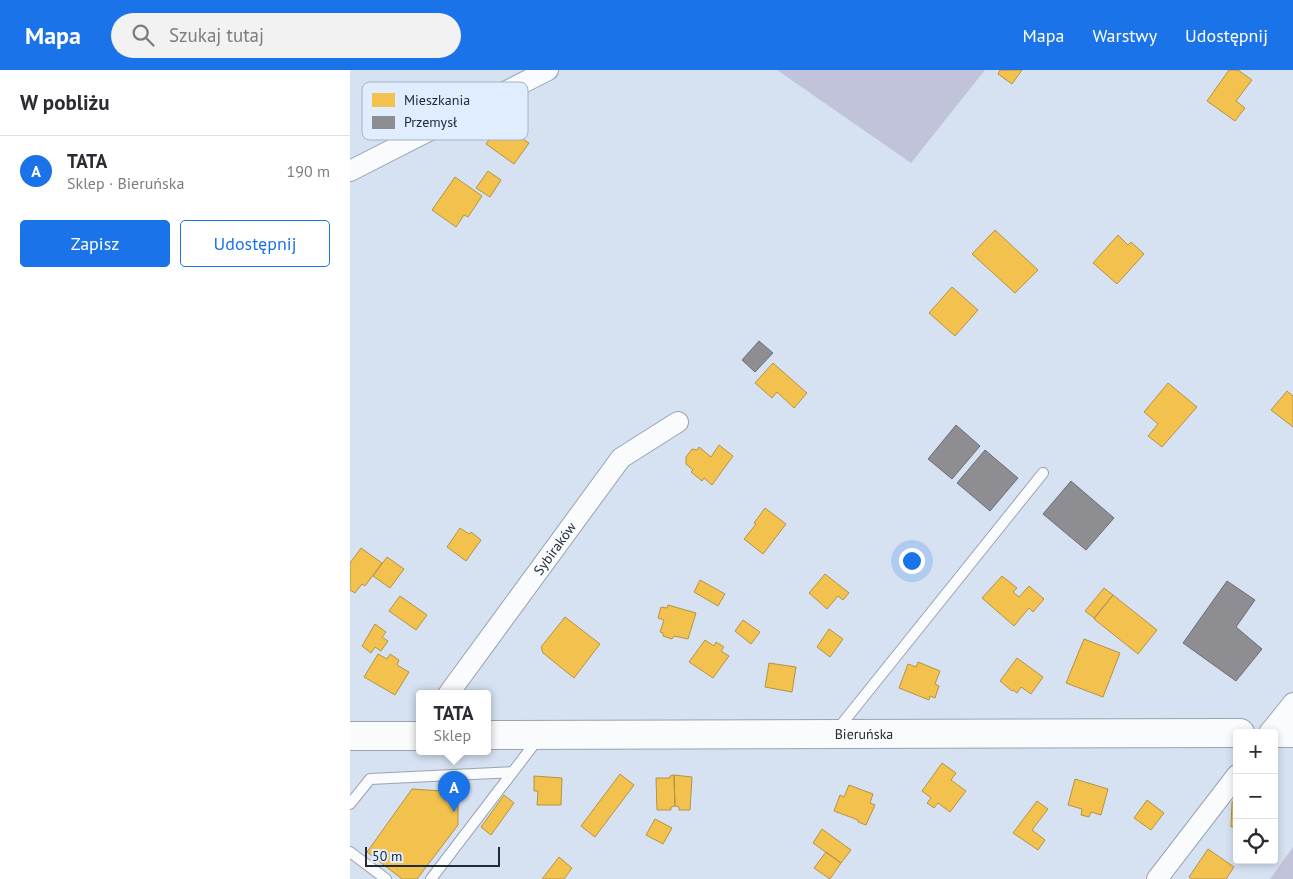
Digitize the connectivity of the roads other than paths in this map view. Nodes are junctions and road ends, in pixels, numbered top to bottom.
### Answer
1 (548, 70) edge
2 (524, 82) edge
3 (411, 140) edge
4 (350, 171) edge
5 (678, 422) dead end
6 (1043, 473) dead end
7 (451, 690) edge
8 (1293, 703) edge
9 (1272, 729) edge
10 (1233, 733) edge
11 (1278, 733) edge
12 (1293, 733) edge
13 (835, 734) junction
14 (491, 735) edge
15 (541, 735) junction
16 (350, 736) edge
17 (416, 736) edge
18 (513, 772) junction
19 (1233, 780) edge
20 (350, 804) edge
21 (350, 852) edge
22 (386, 879) edge
23 (431, 879) edge
24 (1157, 879) edge

1 - 2 street
3 - 4 street
5 - 7 street, Sybiraków
6 - 13 lane
8 - 9 street
10 - 13 main road, Bieruńska
11 - 12 main road
13 - 15 main road, Bieruńska
14 - 15 main road, Bieruńska
15 - 18 lane
16 - 17 main road
18 - 20 lane
18 - 23 lane
19 - 24 street
21 - 22 lane

